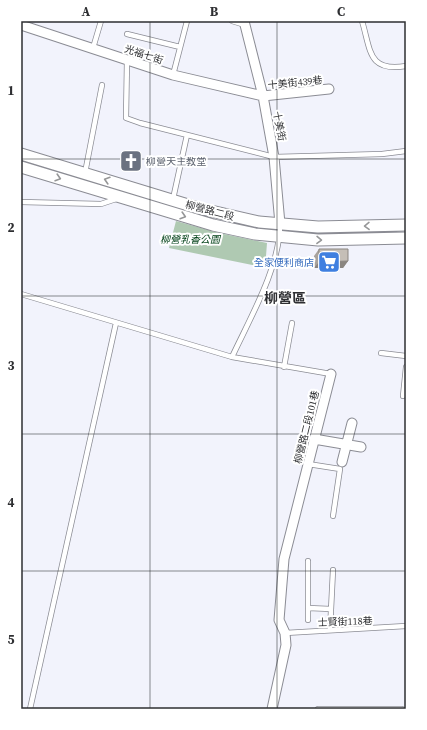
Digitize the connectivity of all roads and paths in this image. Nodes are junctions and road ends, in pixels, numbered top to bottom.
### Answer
1 (101, 21) edge
2 (187, 21) edge
3 (232, 21) edge
4 (362, 21) edge
5 (245, 23) edge
6 (21, 25) edge
7 (127, 34) dead end
8 (180, 47) junction
9 (93, 48) junction
10 (127, 60) junction
11 (406, 66) edge
12 (173, 75) junction
13 (102, 85) dead end
14 (329, 89) dead end
15 (263, 96) junction
16 (187, 135) junction
17 (406, 152) edge
18 (21, 154) edge
19 (274, 157) junction
20 (21, 167) edge
21 (85, 173) junction
22 (125, 185) junction
23 (121, 197) junction
24 (173, 199) junction
25 (21, 202) edge
26 (280, 224) junction
27 (406, 224) edge
28 (280, 238) junction
29 (406, 238) edge
30 (21, 294) edge
31 (116, 323) junction
32 (292, 323) dead end
33 (381, 353) dead end
34 (406, 356) edge
35 (232, 357) junction
36 (284, 366) junction
37 (406, 367) edge
38 (331, 374) joint
39 (403, 396) dead end
40 (352, 423) dead end
41 (314, 439) junction
42 (347, 445) junction
43 (361, 447) dead end
44 (342, 462) dead end
45 (308, 464) junction
46 (333, 516) dead end
47 (308, 560) dead end
48 (333, 570) dead end
49 (308, 608) junction
50 (331, 609) junction
51 (308, 620) dead end
52 (406, 626) edge
53 (330, 630) junction
54 (285, 633) junction
55 (30, 709) edge
56 (272, 709) edge
57 (318, 709) edge
58 (372, 709) edge
59 (402, 709) edge

1 - 9 lane
2 - 8 lane
3 - 5 lane
4 - 11 lane
5 - 15 street, 十美街
6 - 9 street, 光福七街
7 - 8 lane
8 - 12 lane
9 - 10 street, 光福七街
10 - 12 street, 光福七街
10 - 16 lane
12 - 15 street, 光福七街
13 - 21 lane
14 - 15 street, 十美街439巷
15 - 19 street, 十美街
16 - 19 lane
16 - 24 lane
17 - 19 lane
18 - 21 street, 柳營路二段
19 - 26 street, 十美街
20 -> 23 street, 柳營路二段
22 -> 21 street, 柳營路二段
22 - 23 lane
22 - 24 street, 柳營路二段
23 - 25 lane
23 -> 28 street, 柳營路二段
24 - 26 street, 柳營路二段
27 -> 26 street, 柳營路二段
26 - 28 lane, 十美街
28 -> 29 street, 柳營路二段
28 - 35 lane
30 - 31 lane, 柳營路二段101巷
31 - 35 lane, 柳營路二段101巷
31 - 55 lane
32 - 36 lane
33 - 34 lane
35 - 36 lane, 柳營路二段101巷
36 - 38 lane, 柳營路二段101巷
37 - 39 lane
38 - 41 street, 柳營路二段101巷
40 - 42 street
41 - 42 street
41 - 45 street, 柳營路二段101巷
42 - 43 street
42 - 44 street
45 - 46 lane
45 - 54 street, 柳營路二段101巷
47 - 49 lane
48 - 50 lane
49 - 50 lane
49 - 51 lane
50 - 53 lane
52 - 53 lane, 士賢街118巷
53 - 54 lane, 士賢街118巷
54 - 56 street, 柳營路二段101巷
57 - 58 lane
58 - 59 lane

